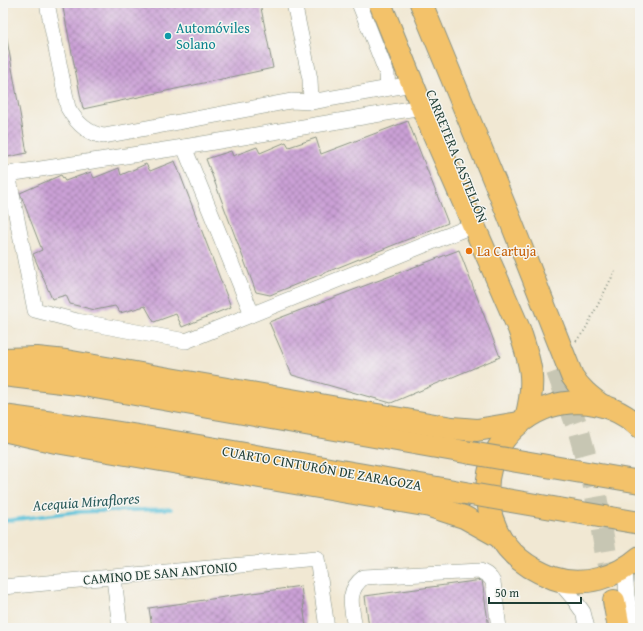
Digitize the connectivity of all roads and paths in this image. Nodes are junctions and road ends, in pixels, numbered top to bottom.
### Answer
1 (47, 3) edge
2 (294, 3) edge
3 (360, 3) edge
4 (380, 3) edge
5 (395, 3) edge
6 (408, 3) edge
7 (421, 3) edge
8 (412, 84) junction
9 (388, 88) junction
10 (311, 102) junction
11 (422, 107) junction
12 (184, 147) junction
13 (483, 220) junction
14 (615, 272) dead end
15 (252, 314) junction
16 (560, 349) junction
17 (3, 359) edge
18 (552, 373) tunnel mouth
19 (3, 375) edge
20 (601, 405) junction
21 (3, 416) edge
22 (522, 420) junction
23 (640, 427) edge
24 (3, 430) edge
25 (640, 482) edge
26 (640, 524) edge
27 (500, 537) junction
28 (634, 564) edge
29 (114, 578) junction
30 (557, 579) junction
31 (3, 587) edge
32 (117, 601) junction
33 (112, 628) edge
34 (120, 628) edge
35 (327, 628) edge
36 (355, 628) edge
37 (499, 628) edge
38 (587, 628) edge
39 (605, 628) edge
40 (619, 628) edge
41 (634, 628) edge

1 - 10 street
2 - 10 street
3 - 9 street
4 - 8 highway
5 - 13 highway, CARRETERA CASTELLÓN
6 - 13 highway, CARRETERA CASTELLÓN
7 - 16 highway
8 - 9 street
8 - 11 highway
9 - 10 street
11 - 12 street
11 - 13 highway
12 - 15 street
12 - 15 street
13 - 15 street
13 - 18 highway, CARRETERA CASTELLÓN
13 - 22 highway
14 - 16 path
16 - 20 highway
17 - 22 highway
19 - 25 highway, bridge
20 - 22 highway
20 - 23 highway
21 - 26 highway, CUARTO CINTURÓN DE ZARAGOZA, bridge
22 - 27 highway
24 - 27 highway
27 - 30 highway
28 - 30 highway
28 - 41 street
29 - 31 street, CAMINO DE SAN ANTONIO
29 - 32 street
29 - 35 street, CAMINO DE SAN ANTONIO
30 - 38 street
32 - 33 street
32 - 34 street
36 - 37 street
39 - 40 highway

